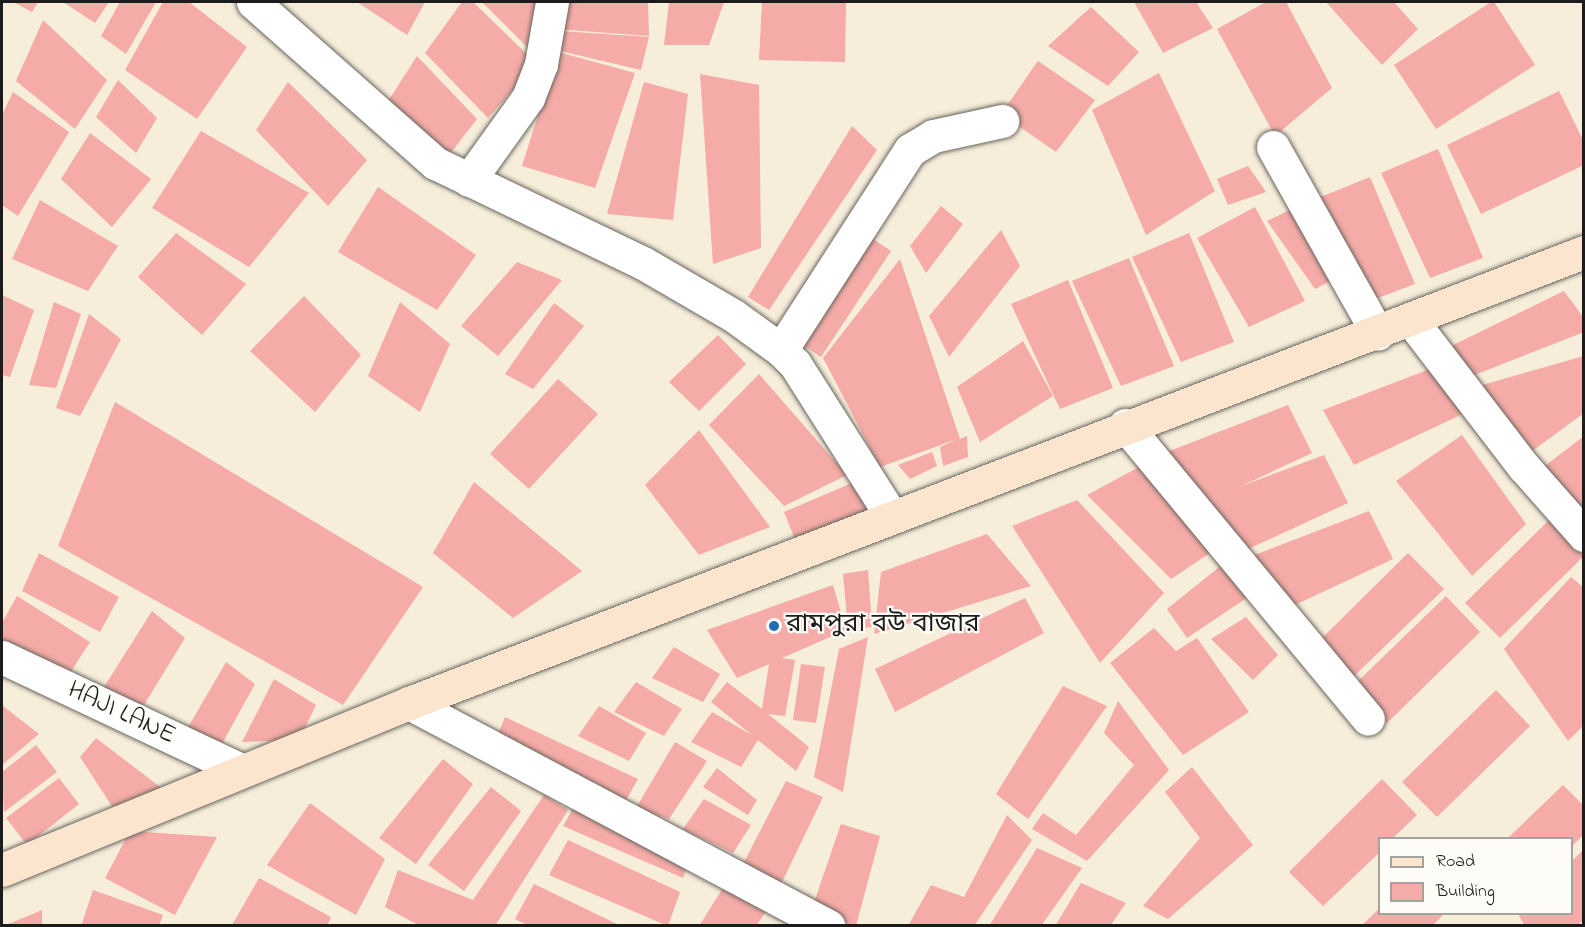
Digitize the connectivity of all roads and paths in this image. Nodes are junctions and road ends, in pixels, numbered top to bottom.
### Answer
1 (253, 2) edge
2 (552, 2) edge
3 (1002, 121) dead end
4 (1273, 147) dead end
5 (469, 180) junction
6 (1584, 252) edge
7 (1411, 320) junction
8 (1378, 334) junction
9 (781, 350) junction
10 (1125, 425) junction
11 (892, 517) junction
12 (1584, 535) edge
13 (2, 657) edge
14 (409, 704) junction
15 (1368, 719) dead end
16 (242, 770) junction
17 (2, 870) edge
18 (828, 926) edge

1 - 5 street
2 - 5 street
3 - 9 street
4 - 8 street
5 - 9 street
6 - 7 street
7 - 8 street
7 - 12 street
8 - 10 street
9 - 11 street
10 - 11 street
10 - 15 street
11 - 14 street
13 - 16 street, HAJI LANE
14 - 16 street
14 - 18 street
16 - 17 street

